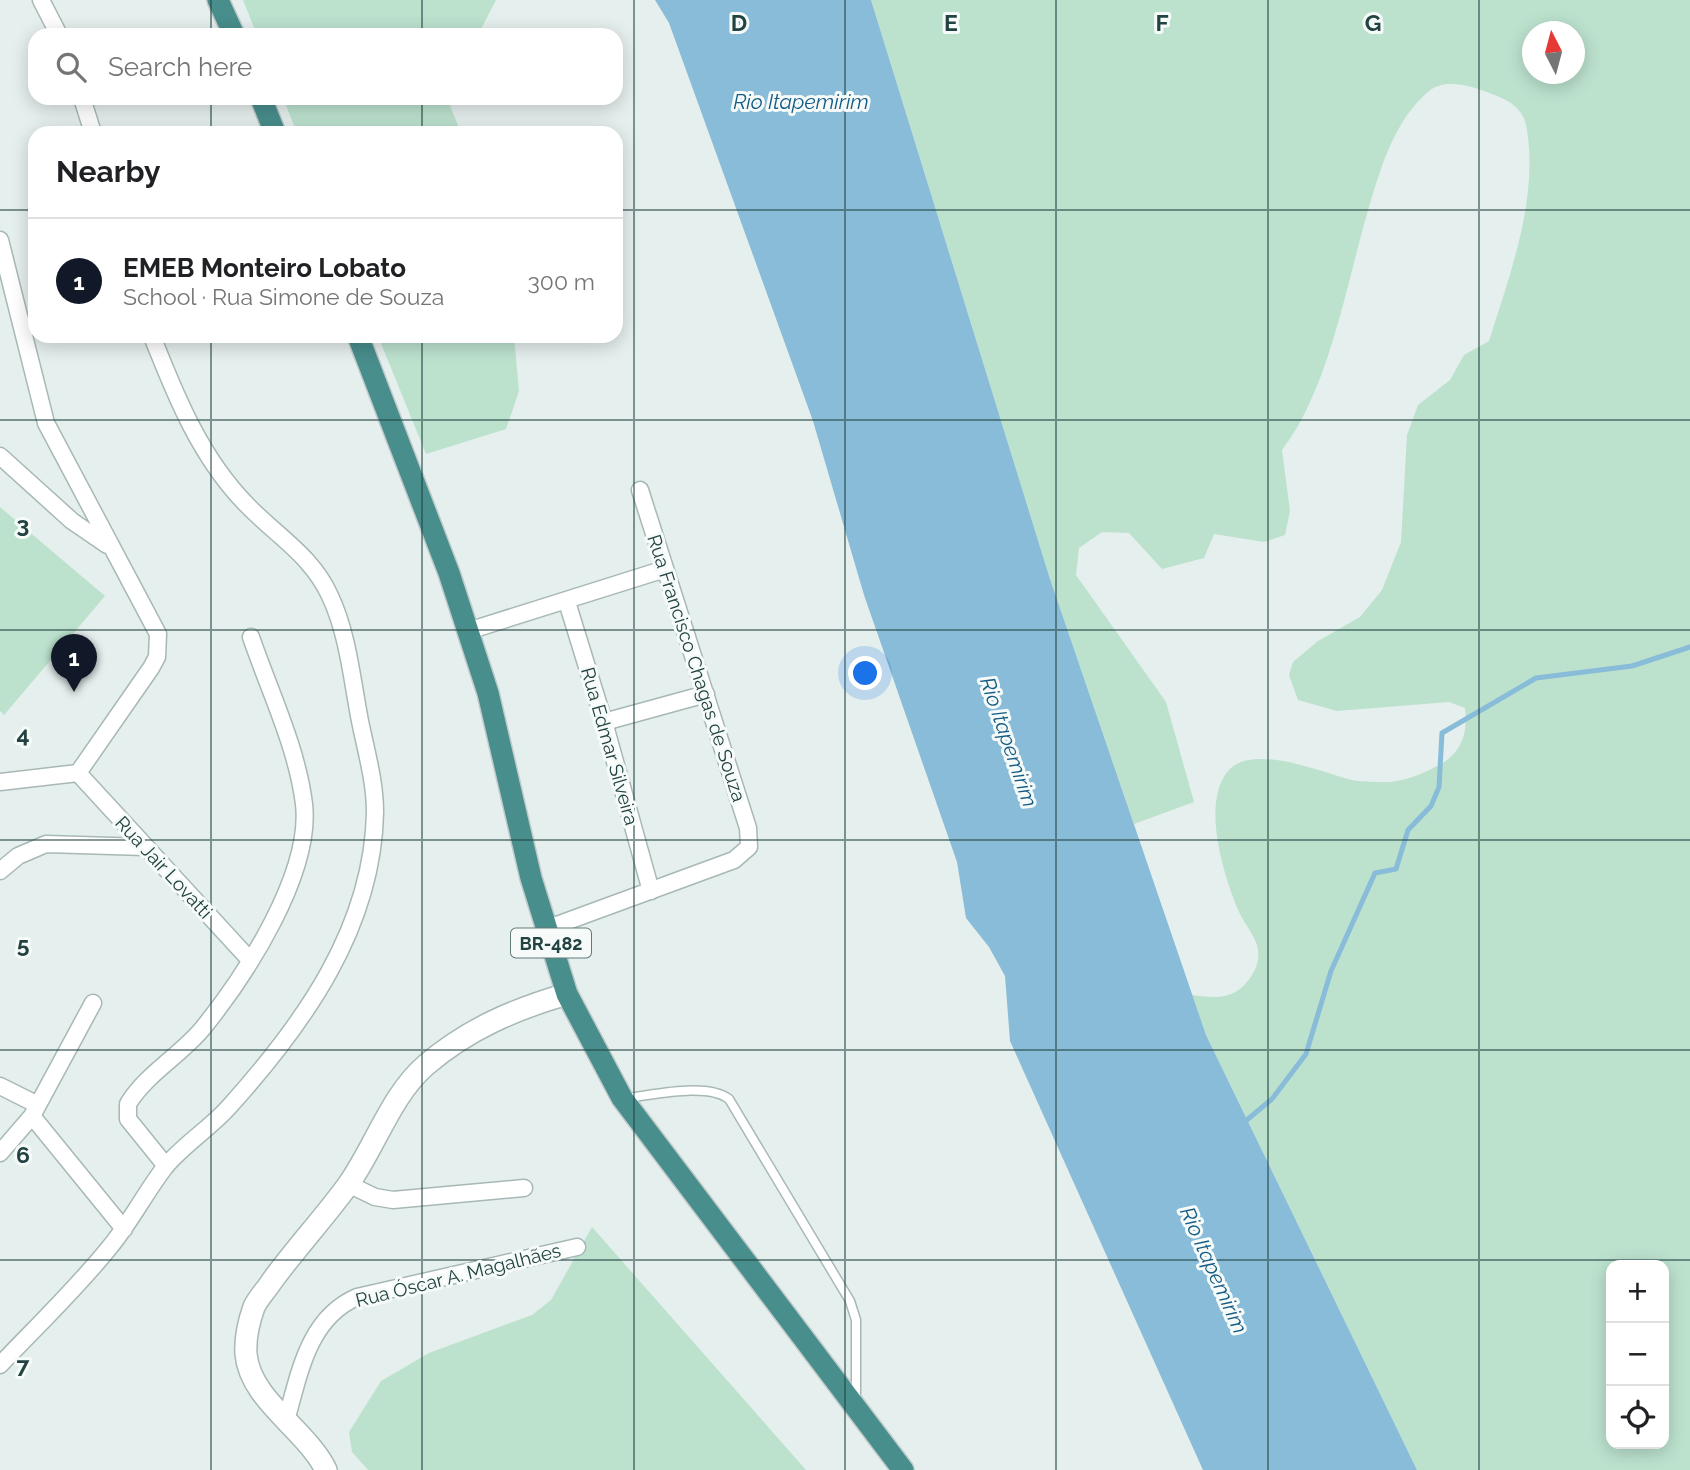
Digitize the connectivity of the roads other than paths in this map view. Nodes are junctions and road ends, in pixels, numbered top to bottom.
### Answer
1 (41, 0) edge
2 (218, 0) edge
3 (55, 28) edge
4 (231, 28) edge
5 (84, 105) edge
6 (264, 105) edge
7 (91, 126) edge
8 (272, 126) edge
9 (0, 240) edge
10 (155, 343) edge
11 (361, 343) edge
12 (0, 456) edge
13 (640, 491) dead end
14 (109, 547) junction
15 (665, 569) junction
16 (567, 602) junction
17 (468, 631) junction
18 (251, 637) dead end
19 (706, 694) junction
20 (604, 722) junction
21 (78, 773) junction
22 (0, 782) edge
23 (145, 847) junction
24 (0, 871) edge
25 (651, 891) junction
26 (546, 929) junction
27 (250, 960) junction
28 (567, 994) junction
29 (93, 1003) dead end
30 (0, 1086) edge
31 (622, 1098) junction
32 (35, 1110) junction
33 (0, 1153) edge
34 (166, 1166) junction
35 (348, 1184) junction
36 (524, 1188) dead end
37 (124, 1229) junction
38 (577, 1247) dead end
39 (0, 1365) edge
40 (856, 1411) junction
41 (287, 1418) junction
42 (326, 1470) edge
43 (903, 1470) edge

1 - 3 street
2 - 4 highway
5 - 7 street
6 - 8 highway
9 - 14 street
10 - 34 street
11 - 17 highway, BR-482
12 - 14 street
13 - 15 street, Rua Francisco Chagas de Souza
14 - 21 street
15 - 16 street
15 - 19 street, Rua Francisco Chagas de Souza
16 - 17 street
16 - 20 street, Rua Edmar Silveira
17 - 26 highway, BR-482
18 - 27 street
19 - 20 street
19 - 25 street, Rua Francisco Chagas de Souza
20 - 25 street, Rua Edmar Silveira
21 - 22 street
21 - 23 street, Rua Jair Lovatti
23 - 24 street
23 - 27 street, Rua Jair Lovatti
25 - 26 street
26 - 28 highway, BR-482
27 - 34 street
28 - 31 highway, BR-482
28 - 35 street
29 - 32 street
30 - 32 street
31 - 40 highway, BR-482
31 - 40 lane
32 - 33 street
32 - 37 street
34 - 37 street
35 - 36 street
35 - 41 street
37 - 39 street
38 - 41 street, Rua Óscar A. Magalhães
40 - 43 highway, BR-482
41 - 42 street

